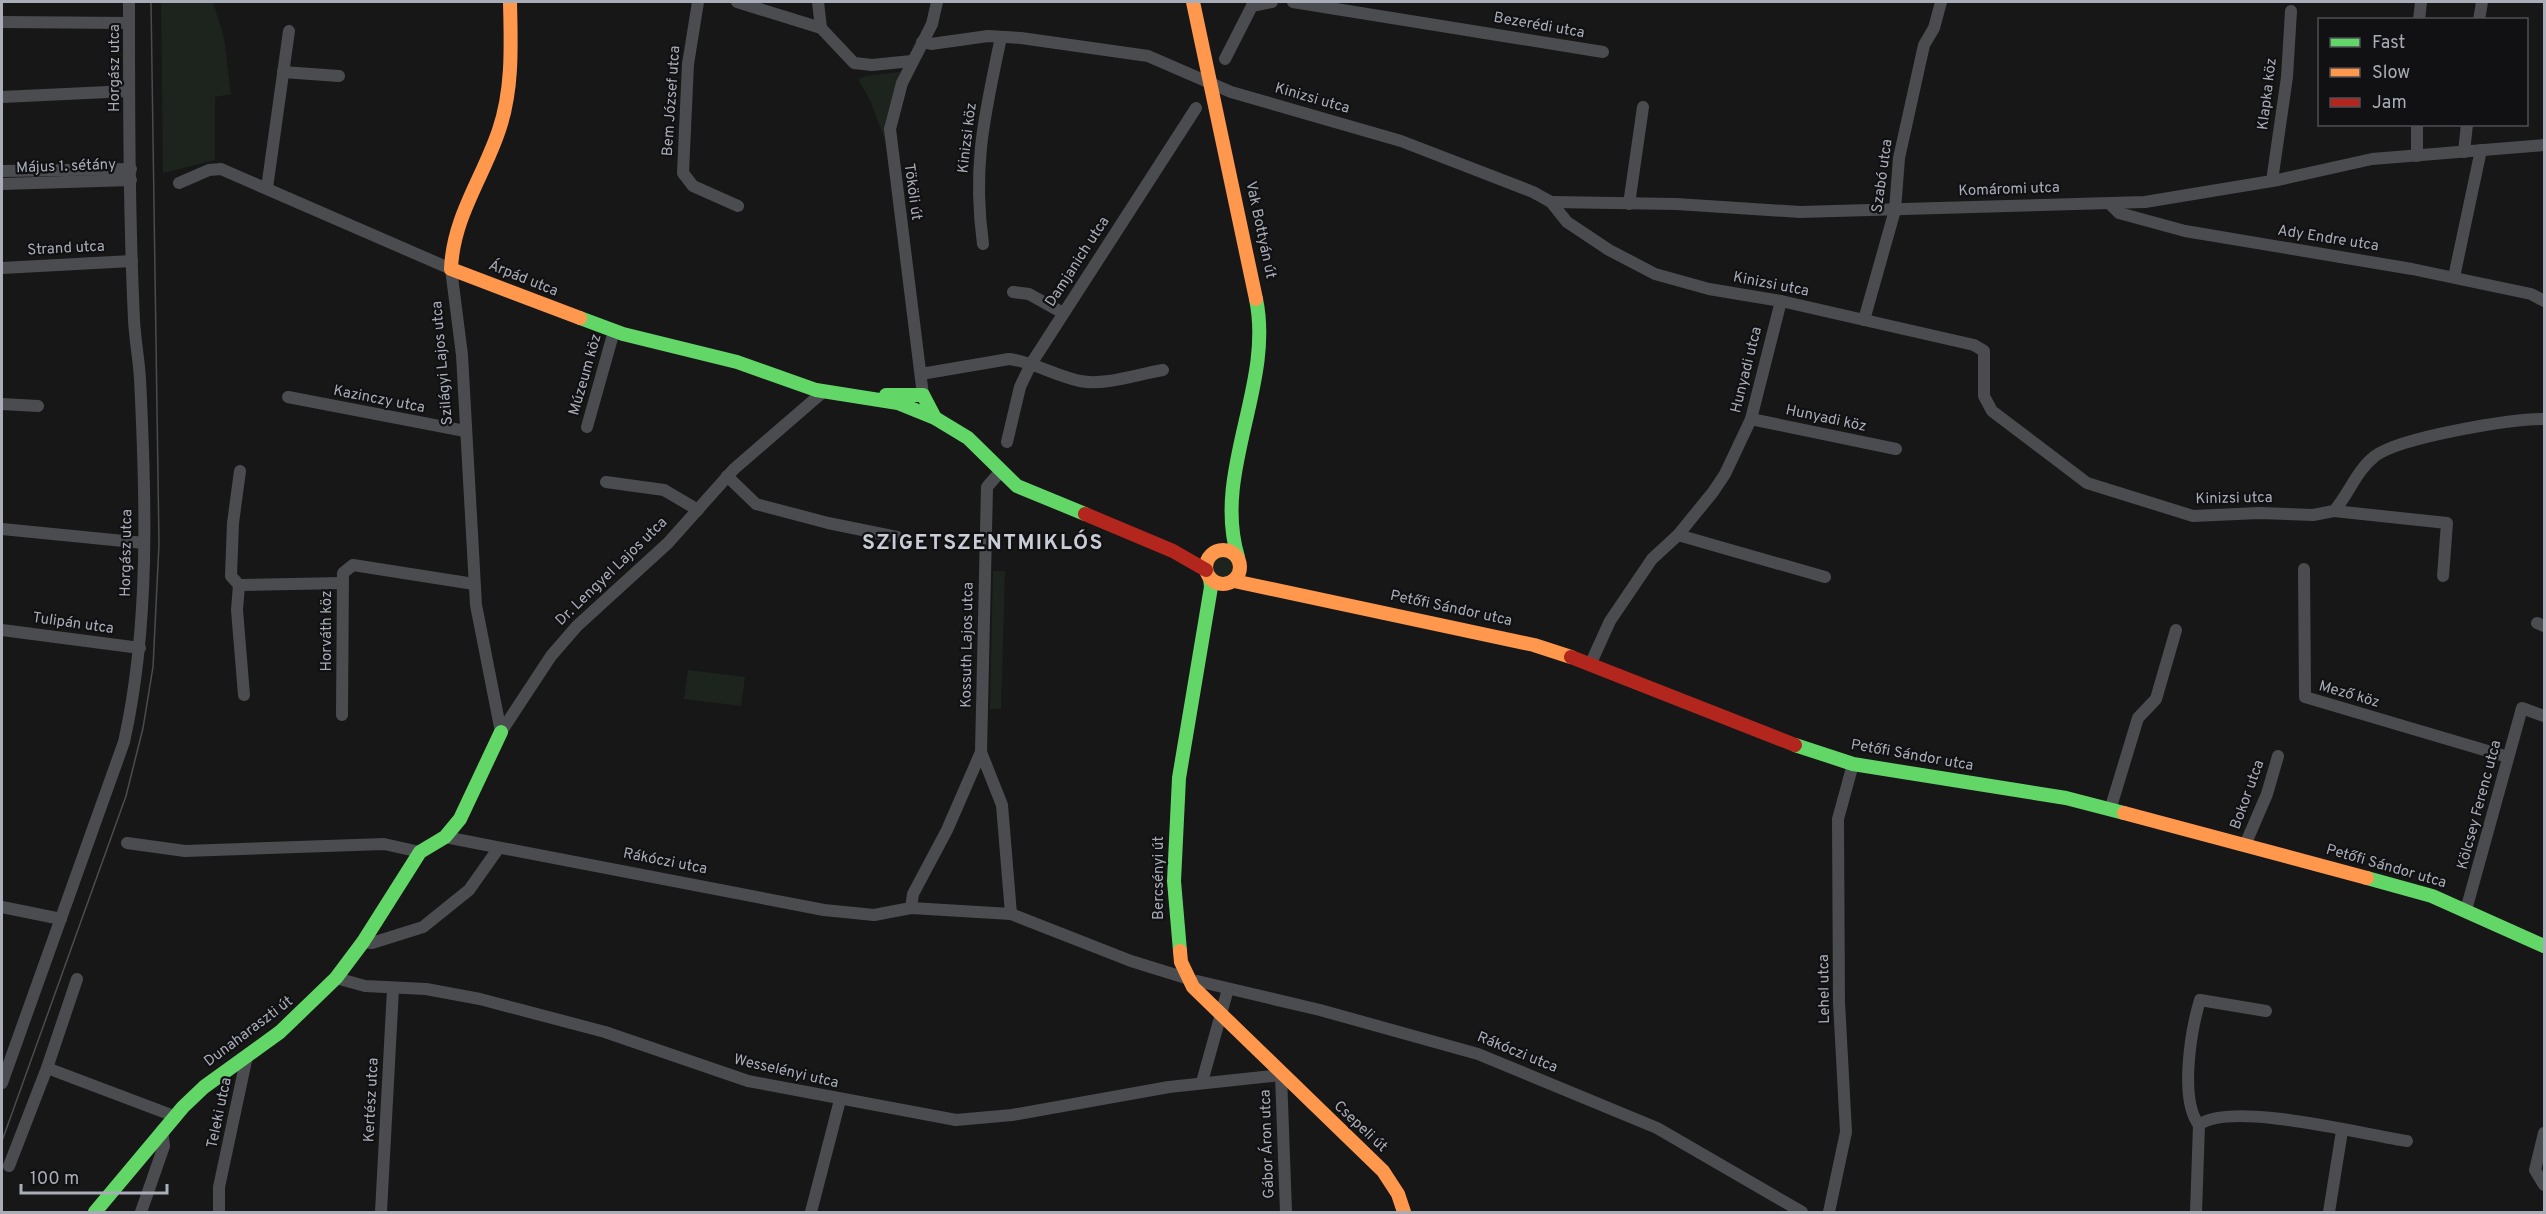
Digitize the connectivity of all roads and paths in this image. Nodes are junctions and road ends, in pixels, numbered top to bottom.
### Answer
1 (129, 2) edge
2 (510, 2) edge
3 (698, 2) edge
4 (737, 2) edge
5 (818, 2) edge
6 (937, 2) edge
7 (1193, 2) edge
8 (1272, 2) edge
9 (1293, 2) edge
10 (1941, 2) edge
11 (2421, 2) edge
12 (2482, 2) edge
13 (1253, 4) edge
14 (2291, 11) dead end
15 (2419, 18) edge
16 (2479, 18) edge
17 (2, 21) edge
18 (129, 23) junction
19 (821, 28) junction
20 (289, 31) dead end
21 (1001, 37) junction
22 (922, 42) junction
23 (1603, 52) dead end
24 (1225, 59) dead end
25 (912, 60) junction
26 (283, 72) junction
27 (339, 76) dead end
28 (1211, 83) junction
29 (129, 91) junction
30 (2, 97) edge
31 (1643, 107) dead end
32 (1196, 108) dead end
33 (2417, 126) edge
34 (2467, 126) edge
35 (2544, 145) edge
36 (2481, 150) junction
37 (2463, 152) junction
38 (2417, 156) junction
39 (2, 171) edge
40 (131, 174) junction
41 (2272, 181) junction
42 (179, 183) dead end
43 (2, 184) edge
44 (267, 188) junction
45 (1551, 202) junction
46 (1629, 204) junction
47 (2110, 204) junction
48 (738, 206) dead end
49 (1894, 210) junction
50 (983, 244) dead end
51 (132, 261) junction
52 (2, 268) edge
53 (451, 269) junction
54 (2454, 277) junction
55 (1013, 292) dead end
56 (1781, 301) junction
57 (2544, 301) edge
58 (1063, 313) junction
59 (1864, 320) junction
60 (614, 331) junction
61 (1031, 364) junction
62 (1163, 370) dead end
63 (921, 374) junction
64 (823, 392) junction
65 (923, 395) junction
66 (868, 396) junction
67 (288, 397) dead end
68 (2, 404) edge
69 (38, 406) dead end
70 (935, 418) junction
71 (1751, 419) junction
72 (2544, 419) edge
73 (587, 426) dead end
74 (465, 431) junction
75 (1007, 442) dead end
76 (1896, 449) dead end
77 (1236, 468) junction
78 (240, 471) dead end
79 (1000, 472) junction
80 (727, 476) junction
81 (606, 482) dead end
82 (698, 510) junction
83 (2334, 511) junction
84 (2, 529) edge
85 (1678, 535) junction
86 (897, 537) dead end
87 (144, 543) junction
88 (1239, 561) junction
89 (1210, 564) junction
90 (2304, 569) dead end
91 (2443, 576) dead end
92 (1825, 577) dead end
93 (342, 583) junction
94 (1231, 583) junction
95 (474, 584) junction
96 (239, 585) junction
97 (1276, 589) junction
98 (2, 630) edge
99 (2176, 630) dead end
100 (1203, 644) junction
101 (140, 648) junction
102 (1590, 665) junction
103 (244, 694) dead end
104 (496, 705) junction
105 (518, 705) junction
106 (342, 715) dead end
107 (2544, 716) edge
108 (501, 732) junction
109 (981, 752) junction
110 (2278, 756) dead end
111 (2508, 757) junction
112 (1853, 764) junction
113 (2110, 810) junction
114 (445, 837) junction
115 (127, 843) dead end
116 (2245, 845) junction
117 (498, 849) junction
118 (420, 852) junction
119 (2, 907) edge
120 (911, 908) junction
121 (2466, 910) junction
122 (1011, 914) junction
123 (61, 919) junction
124 (363, 942) junction
125 (2544, 946) edge
126 (336, 978) junction
127 (77, 979) dead end
128 (1193, 980) junction
129 (393, 988) junction
130 (1228, 989) junction
131 (2266, 1011) dead end
132 (1220, 1016) junction
133 (247, 1056) junction
134 (47, 1068) junction
135 (1281, 1075) junction
136 (1202, 1082) junction
137 (2, 1083) edge
138 (840, 1100) junction
139 (174, 1116) junction
140 (2199, 1125) junction
141 (162, 1130) junction
142 (2342, 1131) junction
143 (2544, 1133) edge
144 (2407, 1141) dead end
145 (9, 1166) dead end
146 (2544, 1185) edge
147 (95, 1212) edge
148 (141, 1212) edge
149 (219, 1212) edge
150 (381, 1212) edge
151 (811, 1212) edge
152 (1286, 1212) edge
153 (1404, 1212) edge
154 (1802, 1212) edge
155 (1829, 1212) edge
156 (2196, 1212) edge
157 (2329, 1212) edge

1 - 18 street, Horgász utca
2 - 53 street, Szilágyi Lajos utca
3 - 48 street, Bem József utca
4 - 19 street
5 - 19 street
6 - 22 street, Tököli út
7 - 28 street, Vak Bottyán út
8 - 13 street
9 - 23 street, Bezerédi utca
10 - 49 street, Szabó utca
11 - 15 street
12 - 16 street
13 - 24 street
14 - 41 street, Klapka köz
17 - 18 street
18 - 29 street, Horgász utca
19 - 25 street
20 - 26 street
21 - 22 street, Kinizsi utca
21 - 28 street, Kinizsi utca
21 - 50 street, Kinizsi köz
22 - 25 street, Tököli út
25 - 63 street, Tököli út
26 - 27 street
26 - 44 street
28 - 45 street, Kinizsi utca
28 - 77 street, Vak Bottyán út
29 - 30 street
29 - 40 street, Horgász utca
31 - 46 street
32 - 58 street, Damjanich utca
33 - 38 street
34 - 37 street
35 - 36 street, Komáromi utca
36 - 37 street, Komáromi utca
36 - 54 street
37 - 38 street, Komáromi utca
38 - 41 street, Komáromi utca
39 - 40 street, Május 1. sétány
40 - 43 street, Május 1. sétány
40 - 51 street, Horgász utca
41 - 47 street, Komáromi utca
42 - 44 street, Árpád utca
44 - 53 street, Árpád utca
45 - 46 street, Komáromi utca
45 - 56 street, Kinizsi utca
46 - 49 street, Komáromi utca
47 - 49 street, Komáromi utca
47 - 54 street, Ady Endre utca
49 - 59 street, Szabó utca
51 - 52 street, Strand utca
51 - 87 street, Horgász utca
53 - 60 street, Árpád utca
53 - 74 street, Szilágyi Lajos utca
54 - 57 street, Ady Endre utca
55 - 58 street
56 - 59 street, Kinizsi utca
56 - 71 street, Hunyadi utca
58 - 61 street, Damjanich utca
59 - 83 street, Kinizsi utca
60 - 64 street, Árpád utca
60 - 73 street, Múzeum köz
61 - 62 street
61 - 63 street
61 - 75 street, Damjanich utca
63 - 65 street, Tököli út
64 - 66 street, Árpád utca
64 - 80 street, Dr. Lengyel Lajos utca
65 - 66 street, Árpád utca
65 - 70 street
66 - 70 street, Árpád utca
67 - 74 street, Kazinczy utca
68 - 69 street
70 - 79 street, Árpád utca
71 - 76 street, Hunyadi köz
71 - 85 street, Hunyadi utca
72 - 83 street
74 - 95 street, Szilágyi Lajos utca
77 - 88 street, Vak Bottyán út
77 - 89 street, Vak Bottyán út
78 - 96 street
79 - 89 street
79 - 109 street, Kossuth Lajos utca
80 - 82 street, Dr. Lengyel Lajos utca
80 - 86 street
81 - 82 street
82 - 105 street, Dr. Lengyel Lajos utca
83 - 91 street, Kinizsi utca
84 - 87 street
85 - 92 street
85 - 102 street, Hunyadi utca
87 - 101 street, Horgász utca
88 - 89 street
88 - 94 street
88 - 97 street, Petőfi Sándor utca
89 - 94 street
89 - 100 street, Bercsényi út
90 - 111 street, Mező köz
93 - 95 street, Horváth köz
93 - 96 street
93 - 106 street, Horváth köz
94 - 97 street, Petőfi Sándor utca
94 - 100 street, Bercsényi út
95 - 104 street, Szilágyi Lajos utca
96 - 103 street
97 - 102 street, Petőfi Sándor utca
98 - 101 street, Tulipán utca
99 - 113 street
100 - 128 street, Bercsényi út
101 - 123 street, Horgász utca
102 - 112 street, Petőfi Sándor utca
104 - 105 street
104 - 108 street, Szilágyi Lajos utca
105 - 108 street, Dr. Lengyel Lajos utca
107 - 111 street, Kölcsey Ferenc utca
108 - 114 street, Dr. Lengyel Lajos utca
109 - 120 street, Kossuth Lajos utca
109 - 122 street, Kossuth Lajos utca
110 - 116 street, Bokor utca
111 - 121 street, Kölcsey Ferenc utca
112 - 113 street, Petőfi Sándor utca
112 - 155 street, Lehel utca
113 - 116 street, Petőfi Sándor utca
114 - 117 street, Rákóczi utca
114 - 118 street
115 - 118 street
116 - 121 street, Petőfi Sándor utca
117 - 120 street, Rákóczi utca
117 - 124 street
118 - 124 street, Dunaharaszti út
119 - 123 street
120 - 122 street, Rákóczi utca
121 - 125 street, Petőfi Sándor utca
122 - 128 street, Rákóczi utca
123 - 137 street, Horgász utca
124 - 126 street, Dunaharaszti út
126 - 129 street, Wesselényi utca
126 - 133 street, Dunaharaszti út
127 - 134 street
128 - 130 street, Rákóczi utca
128 - 132 street, Bercsényi út
129 - 138 street, Wesselényi utca
129 - 150 street, Kertész utca
130 - 132 street
130 - 154 street, Rákóczi utca
131 - 140 street
132 - 135 street, Bercsényi út
132 - 136 street
133 - 139 street, Dunaharaszti út
133 - 149 street, Teleki utca
134 - 139 street
134 - 145 street
135 - 136 street, Wesselényi utca
135 - 152 street, Gábor Áron utca
135 - 153 street, Csepeli út
136 - 138 street, Wesselényi utca
138 - 151 street
139 - 141 street, Dunaharaszti út
140 - 142 street
140 - 156 street
141 - 147 street, Dunaharaszti út
141 - 148 street
142 - 144 street
142 - 157 street
143 - 146 street

